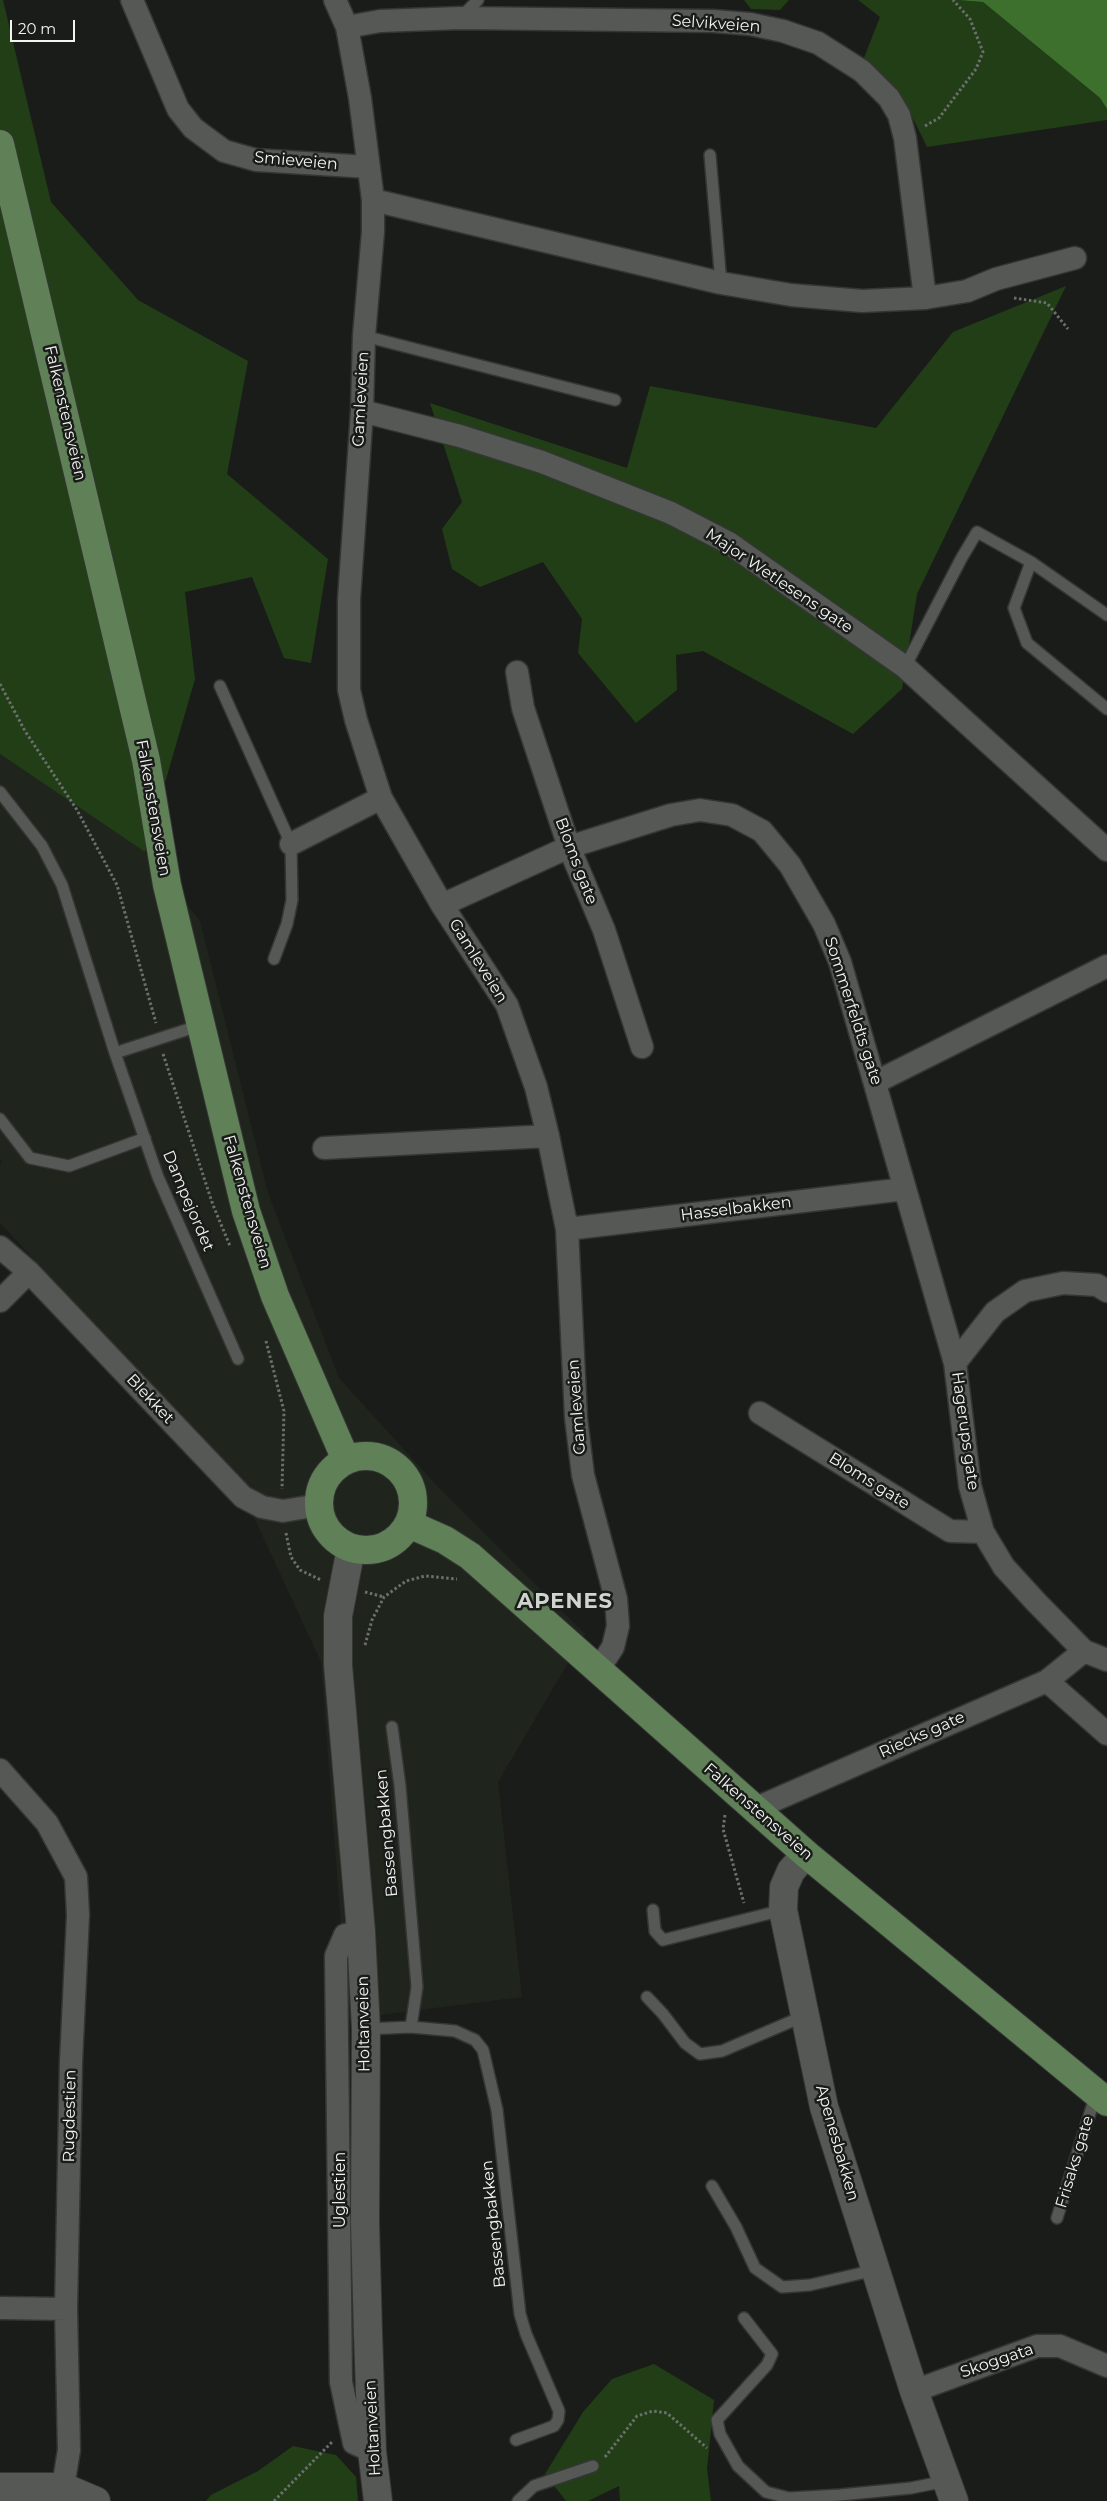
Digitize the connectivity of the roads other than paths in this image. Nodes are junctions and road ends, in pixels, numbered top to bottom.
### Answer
1 (132, 0) edge
2 (334, 0) edge
3 (478, 0) edge
4 (460, 18) junction
5 (347, 27) junction
6 (0, 144) edge
7 (710, 155) dead end
8 (369, 167) junction
9 (373, 200) junction
10 (1075, 258) dead end
11 (721, 283) junction
12 (925, 298) junction
13 (364, 336) junction
14 (616, 400) dead end
15 (362, 411) junction
16 (1031, 562) junction
17 (1107, 615) edge
18 (905, 667) junction
19 (517, 672) dead end
20 (220, 686) dead end
21 (1107, 709) edge
22 (0, 792) edge
23 (381, 798) junction
24 (291, 844) junction
25 (570, 847) junction
26 (1107, 850) edge
27 (442, 905) junction
28 (274, 959) dead end
29 (1107, 966) edge
30 (202, 1025) junction
31 (642, 1047) dead end
32 (115, 1053) junction
33 (876, 1082) junction
34 (0, 1119) edge
35 (548, 1136) junction
36 (145, 1138) junction
37 (324, 1148) dead end
38 (905, 1189) junction
39 (567, 1229) junction
40 (0, 1247) edge
41 (29, 1272) junction
42 (1107, 1291) edge
43 (0, 1301) edge
44 (238, 1360) dead end
45 (955, 1363) junction
46 (760, 1413) dead end
47 (346, 1460) junction
48 (319, 1505) junction
49 (409, 1524) junction
50 (983, 1532) junction
51 (351, 1548) junction
52 (1084, 1651) junction
53 (1107, 1660) edge
54 (598, 1670) junction
55 (1047, 1681) junction
56 (392, 1727) dead end
57 (1107, 1734) edge
58 (0, 1770) edge
59 (744, 1813) junction
60 (806, 1854) junction
61 (653, 1910) dead end
62 (783, 1910) junction
63 (361, 1932) junction
64 (647, 1997) dead end
65 (804, 2016) junction
66 (412, 2027) junction
67 (366, 2029) junction
68 (1103, 2092) edge
69 (712, 2186) dead end
70 (1057, 2218) dead end
71 (875, 2270) junction
72 (0, 2308) edge
73 (66, 2309) junction
74 (744, 2318) dead end
75 (1107, 2366) edge
76 (914, 2391) junction
77 (516, 2440) dead end
78 (362, 2442) junction
79 (593, 2466) road end
80 (0, 2487) edge
81 (63, 2487) junction
82 (950, 2491) edge
83 (96, 2501) edge
84 (378, 2501) edge
85 (518, 2501) edge

1 - 8 street, Smieveien
2 - 5 street, Gamleveien
3 - 4 lane
4 - 5 street, Selvikveien
4 - 12 street, Selvikveien
5 - 8 street, Gamleveien
6 - 30 main road, Falkenstensveien
7 - 11 lane
8 - 9 street, Gamleveien
9 - 11 street
9 - 13 street, Gamleveien
10 - 12 street
11 - 12 street
13 - 14 lane
13 - 15 street, Gamleveien
15 - 18 street, Major Wetlesens gate
15 - 23 street, Gamleveien
16 - 17 lane
16 - 18 lane
16 - 21 lane
18 - 26 street, Major Wetlesens gate
19 - 25 street, Bloms gate
20 - 24 lane
22 - 32 lane, Dampejordet
23 - 24 street
23 - 27 street, Gamleveien
24 - 28 lane
25 - 27 street, Sommerfeldts gate
25 - 31 street, Bloms gate
25 - 33 street, Sommerfeldts gate
27 - 35 street, Gamleveien
29 - 33 street
30 - 32 lane
30 - 47 main road, Falkenstensveien
32 - 36 lane, Dampejordet
33 - 38 street, Sommerfeldts gate
34 - 36 lane
35 - 37 street
35 - 39 street, Gamleveien
36 - 44 lane, Dampejordet
38 - 39 street, Hasselbakken
38 - 45 street, Sommerfeldts gate
39 - 54 street, Gamleveien
40 - 41 street, Blekket
41 - 43 street
41 - 48 street, Blekket
42 - 45 street, Hagerups gate
45 - 50 street, Hagerups gate
46 - 50 street, Bloms gate
47 - 48 main road
47 - 49 main road
48 - 51 main road
49 - 51 main road
49 - 54 main road, Falkenstensveien
50 - 52 street, Hagerups gate
51 - 63 main road, Holtanveien
52 - 53 street, Hagerups gate
52 - 55 street, Riecks gate
54 - 59 main road, Falkenstensveien
55 - 57 street
55 - 59 street, Riecks gate
56 - 66 lane, Bassengbakken
58 - 73 street, Rugdestien
59 - 60 main road, Falkenstensveien
60 - 62 main road, Apenesbakken
60 - 68 main road, Falkenstensveien
61 - 62 lane
62 - 65 main road, Apenesbakken
63 - 67 main road, Holtanveien
63 - 78 street, Uglestien
64 - 65 lane
65 - 71 main road, Apenesbakken
66 - 67 lane, Bassengbakken
66 - 77 lane, Bassengbakken
67 - 78 main road, Holtanveien
68 - 70 lane, Frisaks gate
69 - 71 lane
71 - 76 main road, Apenesbakken
72 - 73 street
73 - 81 street, Rugdestien
74 - 82 lane, Apenesbakken
75 - 76 street, Skoggata
76 - 82 main road, Apenesbakken
78 - 84 main road, Holtanveien
79 - 85 lane
80 - 81 main road
81 - 83 main road

